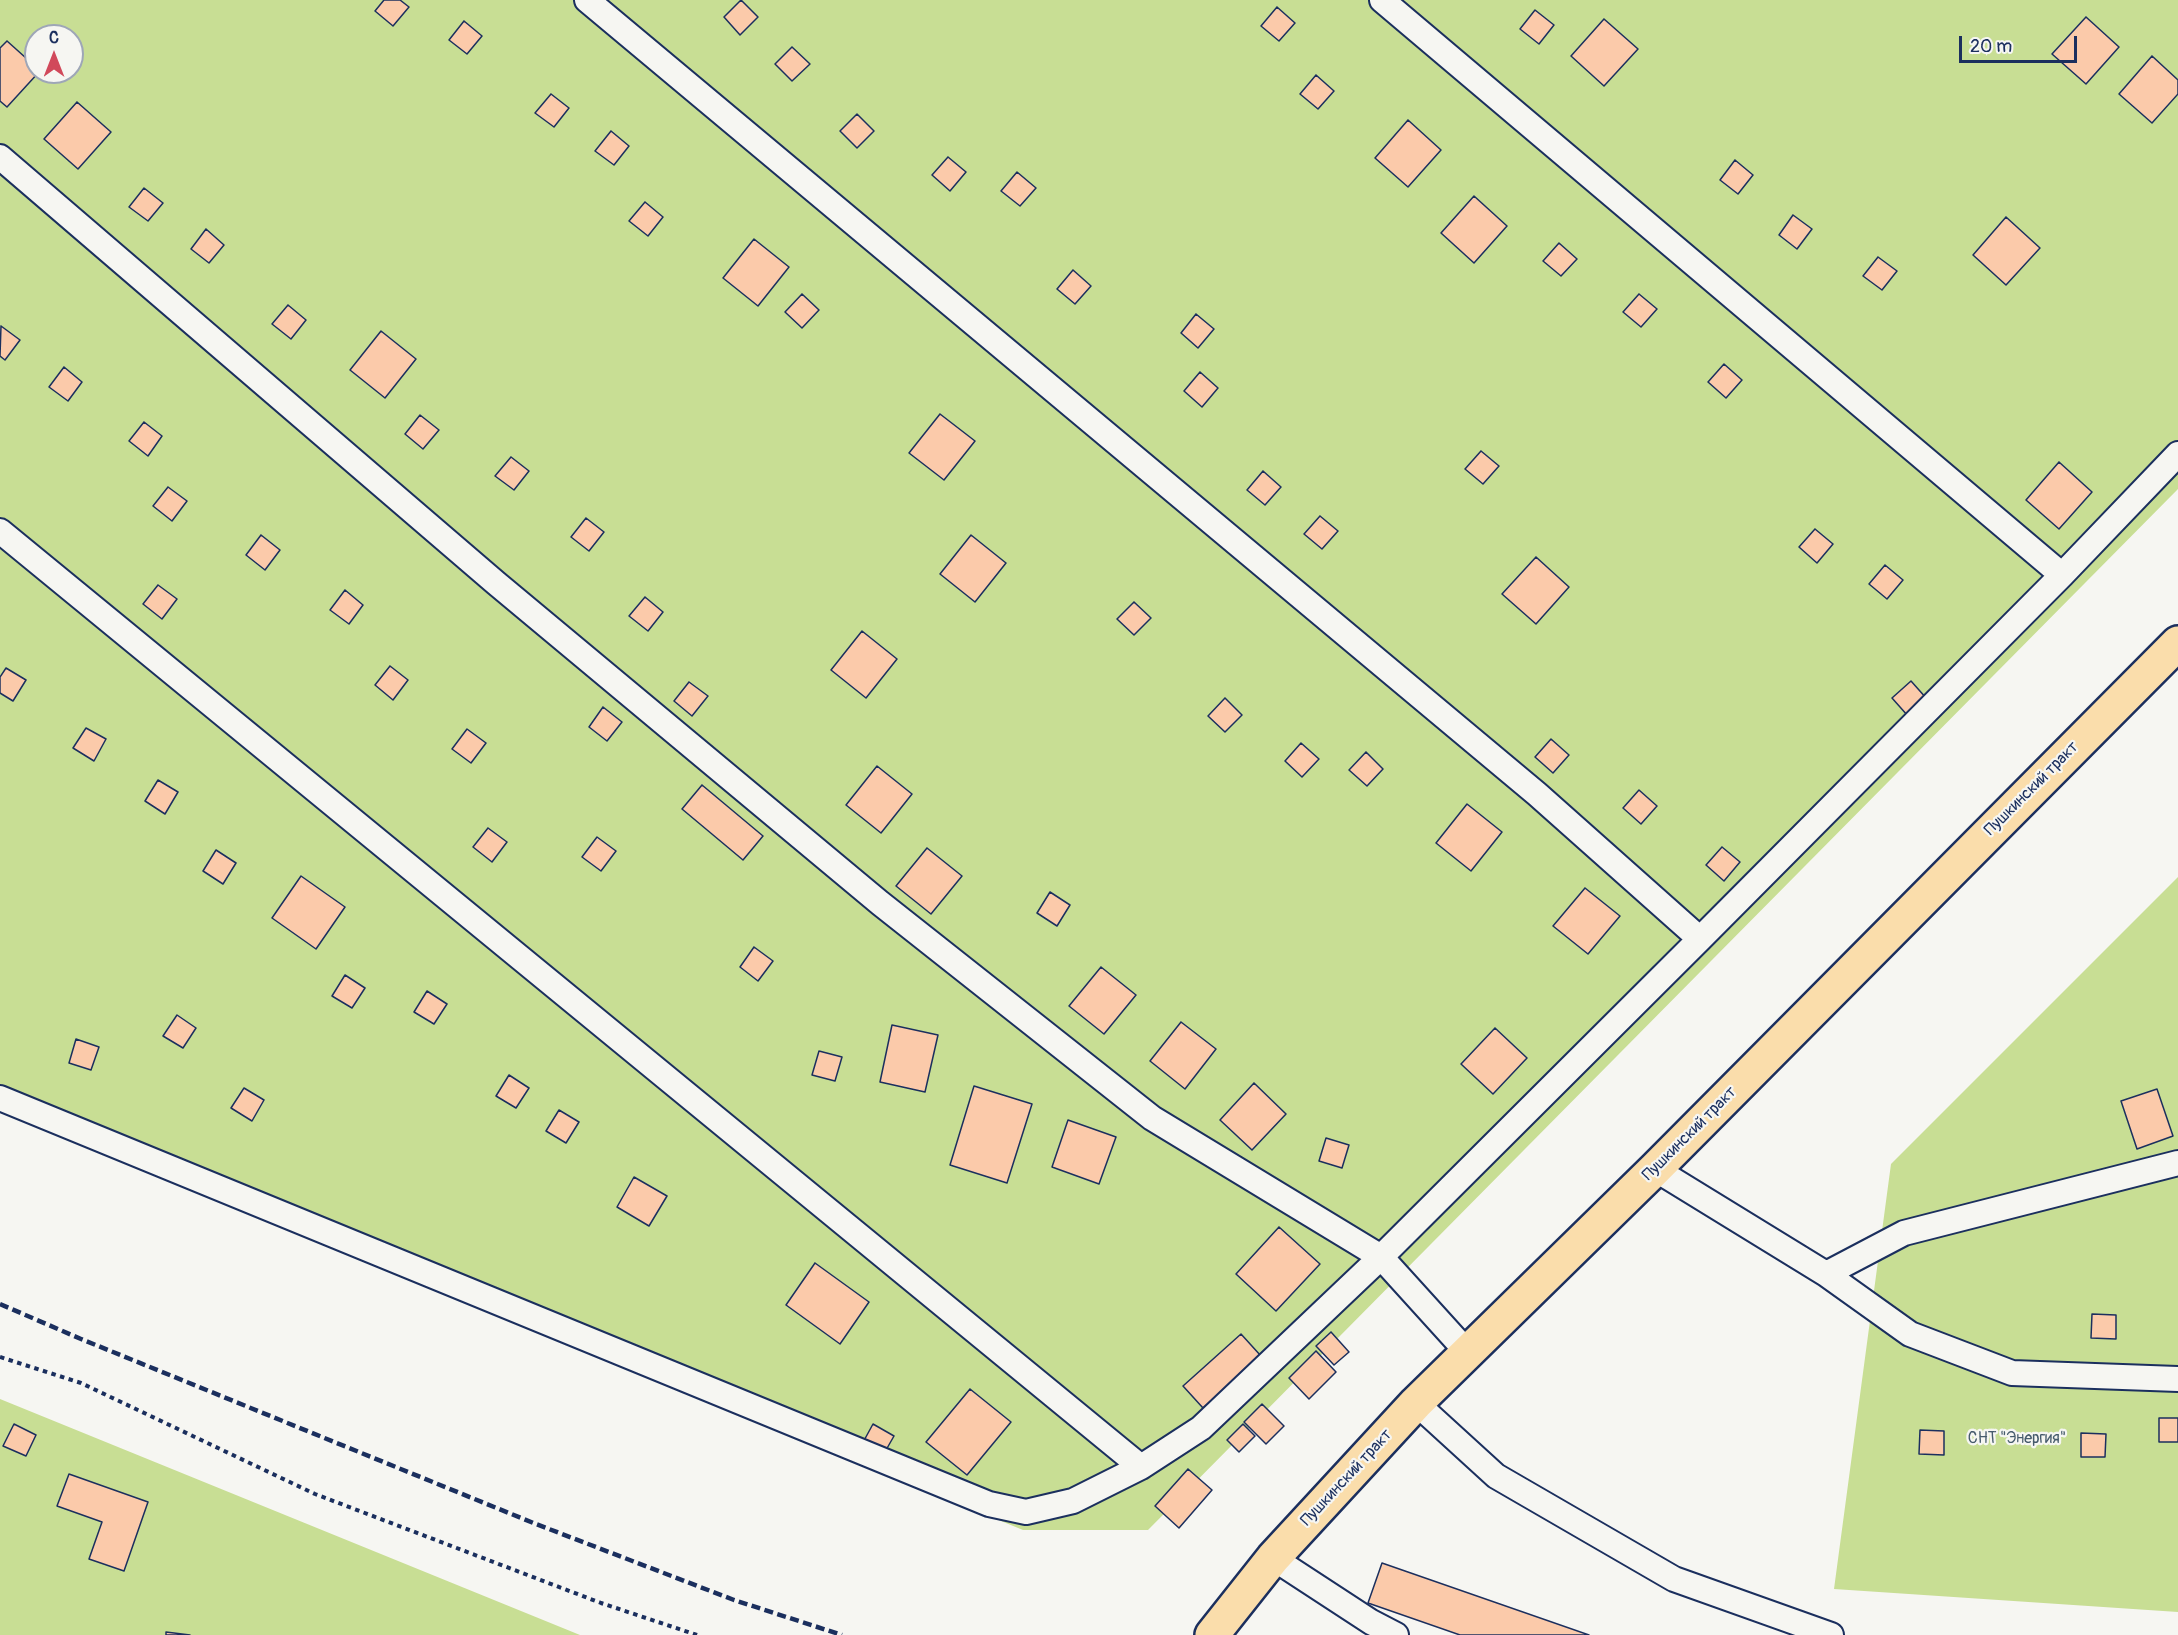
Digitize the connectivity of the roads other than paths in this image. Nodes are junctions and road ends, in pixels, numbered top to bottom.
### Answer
1 (587, 0) edge
2 (1382, 0) edge
3 (0, 157) edge
4 (2178, 454) edge
5 (0, 531) edge
6 (2062, 575) junction
7 (2178, 642) edge
8 (1700, 939) junction
9 (0, 1098) edge
10 (2178, 1163) edge
11 (1654, 1169) junction
12 (1381, 1257) junction
13 (1826, 1274) junction
14 (1468, 1353) junction
15 (2178, 1379) edge
16 (1416, 1403) junction
17 (1141, 1467) junction
18 (1273, 1558) junction
19 (1212, 1635) edge
20 (1396, 1635) edge
21 (1831, 1635) edge

1 - 8 lane
2 - 6 lane
3 - 12 lane
4 - 6 lane
5 - 17 lane
6 - 8 lane
7 - 11 main road, Пушкинский тракт
8 - 12 lane
9 - 17 lane
10 - 13 lane
11 - 13 lane
11 - 14 main road, Пушкинский тракт
12 - 14 lane
12 - 17 lane
13 - 15 lane
14 - 16 main road, Пушкинский тракт
16 - 18 main road, Пушкинский тракт
16 - 21 lane
18 - 19 main road, Пушкинский тракт
18 - 20 lane

